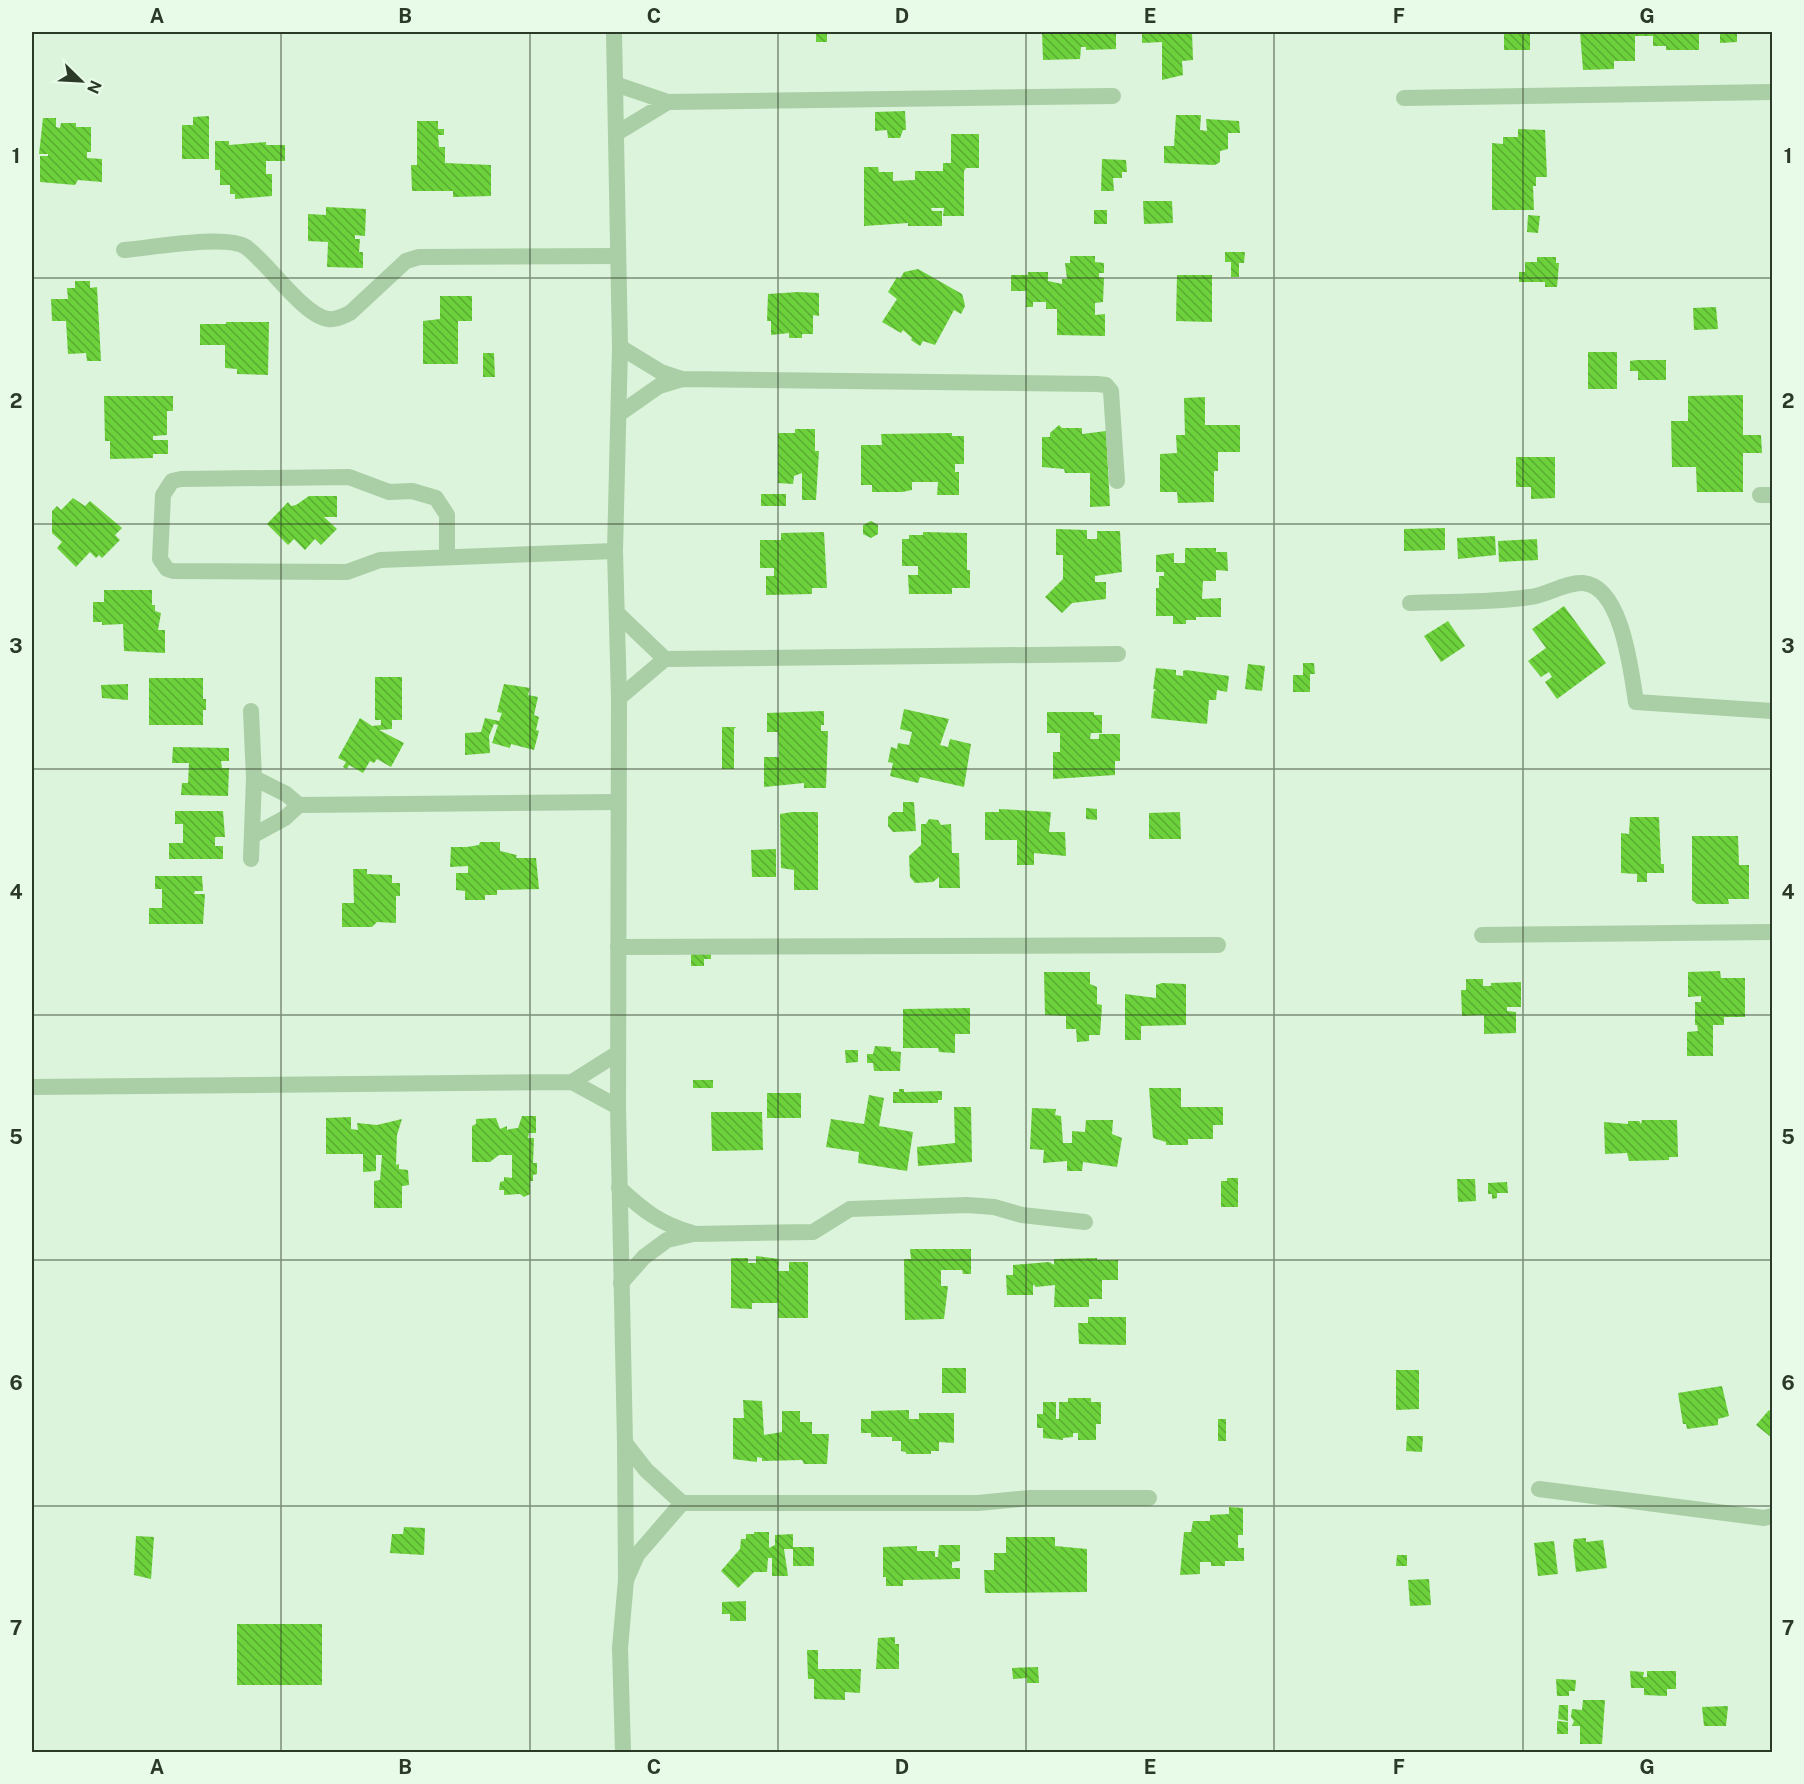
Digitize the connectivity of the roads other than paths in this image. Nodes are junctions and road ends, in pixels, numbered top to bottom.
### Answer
1 (614, 32) edge
2 (615, 84) junction
3 (1773, 92) edge
4 (1113, 96) dead end
5 (1404, 98) dead end
6 (668, 102) junction
7 (617, 133) junction
8 (124, 250) dead end
9 (618, 256) junction
10 (620, 347) junction
11 (681, 379) junction
12 (619, 414) junction
13 (1117, 481) dead end
14 (615, 550) junction
15 (447, 556) junction
16 (1410, 603) dead end
17 (618, 614) junction
18 (1118, 654) dead end
19 (665, 659) junction
20 (619, 698) junction
21 (251, 711) dead end
22 (1773, 711) edge
23 (254, 778) junction
24 (617, 802) junction
25 (299, 805) junction
26 (252, 836) junction
27 (251, 859) dead end
28 (1773, 932) edge
29 (1482, 935) dead end
30 (1218, 945) dead end
31 (618, 947) junction
32 (618, 1053) junction
33 (572, 1082) junction
34 (32, 1087) edge
35 (618, 1107) junction
36 (619, 1188) junction
37 (1085, 1222) dead end
38 (693, 1234) junction
39 (621, 1283) junction
40 (625, 1443) junction
41 (1539, 1489) dead end
42 (1149, 1498) dead end
43 (682, 1503) junction
44 (1773, 1516) edge
45 (626, 1580) junction
46 (622, 1752) edge

1 - 2 street
2 - 6 street
2 - 7 street
3 - 5 street
4 - 6 street
6 - 7 street
7 - 9 street
8 - 9 street
9 - 10 street
10 - 11 street
10 - 12 street
11 - 12 street
11 - 13 street
12 - 14 street
14 - 15 street
14 - 17 street
15 - 15 street
16 - 22 street
17 - 19 street
17 - 20 street
18 - 19 street
19 - 20 street
20 - 24 street
21 - 23 street
23 - 25 street
23 - 26 street
24 - 25 street
24 - 31 street
25 - 26 street
26 - 27 street
28 - 29 street
30 - 31 street
31 - 32 street
32 - 33 street
32 - 35 street
33 - 34 street
33 - 35 street
35 - 36 street
36 - 38 street
36 - 39 street
37 - 38 street
38 - 39 street
39 - 40 street
40 - 43 street
40 - 45 street
41 - 44 street
42 - 43 street
43 - 45 street
45 - 46 street

